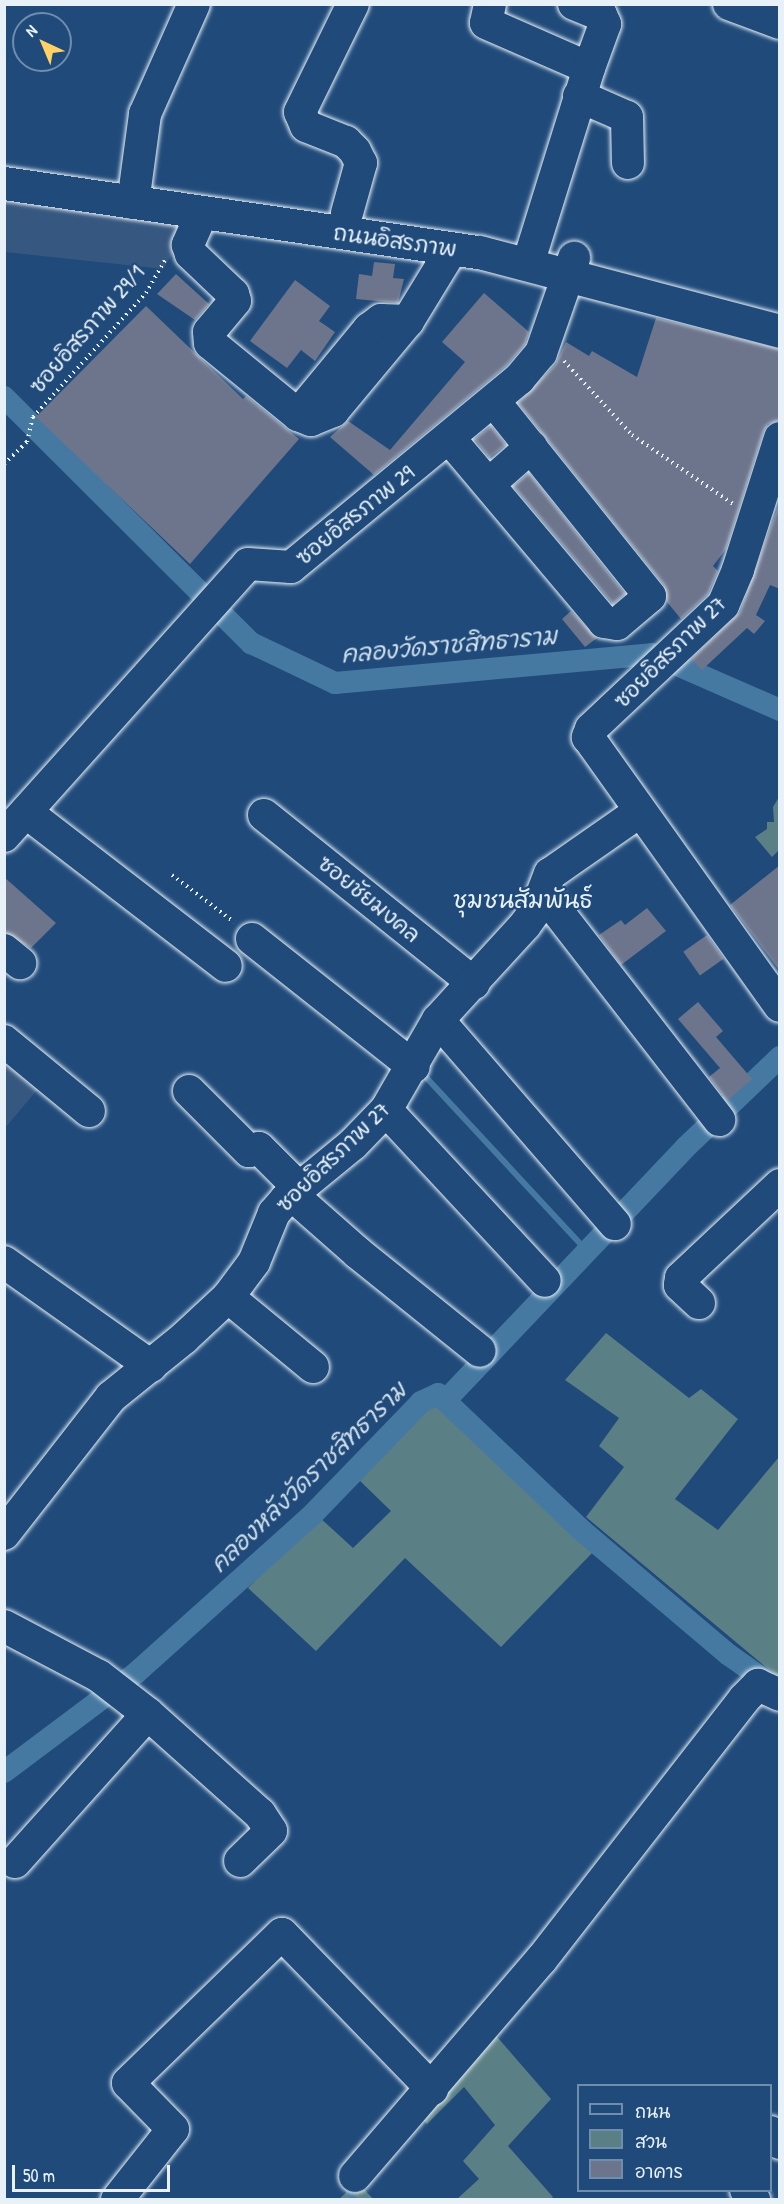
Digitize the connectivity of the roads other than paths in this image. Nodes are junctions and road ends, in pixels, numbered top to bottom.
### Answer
1 (194, 4) edge
2 (353, 4) edge
3 (490, 4) edge
4 (574, 4) edge
5 (729, 4) edge
6 (780, 23) edge
7 (584, 82) junction
8 (628, 163) dead end
9 (4, 166) edge
10 (4, 183) edge
11 (134, 193) junction
12 (202, 213) junction
13 (347, 213) junction
14 (533, 248) junction
15 (452, 249) junction
16 (571, 266) junction
17 (780, 309) edge
18 (780, 331) edge
19 (494, 401) junction
20 (780, 438) edge
21 (450, 439) junction
22 (531, 447) junction
23 (489, 483) junction
24 (26, 812) junction
25 (639, 812) junction
26 (264, 815) dead end
27 (4, 836) edge
28 (544, 894) junction
29 (252, 939) road end
30 (226, 966) dead end
31 (474, 983) junction
32 (780, 1006) edge
33 (438, 1020) junction
34 (4, 1041) edge
35 (414, 1067) junction
36 (189, 1091) dead end
37 (386, 1110) junction
38 (89, 1111) dead end
39 (719, 1120) dead end
40 (780, 1185) edge
41 (295, 1191) junction
42 (615, 1224) dead end
43 (4, 1262) edge
44 (545, 1281) dead end
45 (690, 1290) dead end
46 (228, 1298) junction
47 (480, 1351) dead end
48 (151, 1366) junction
49 (313, 1367) dead end
50 (4, 1534) edge
51 (4, 1626) edge
52 (780, 1695) edge
53 (139, 1707) junction
54 (240, 1861) dead end
55 (15, 1863) dead end
56 (432, 2089) junction
57 (355, 2176) dead end
58 (117, 2199) edge

1 - 11 street
2 - 13 street
3 - 7 street
4 - 7 street
5 - 6 street
7 - 8 street
7 - 14 street
9 - 11 main road
10 - 11 main road, ถนนอิสรภาพ
11 - 12 main road, ถนนอิสรภาพ
11 - 13 main road
12 - 15 main road, ถนนอิสรภาพ
12 - 15 street
13 - 14 main road
14 - 16 main road
15 - 16 main road, ถนนอิสรภาพ
16 - 17 main road
16 - 18 main road, ถนนอิสรภาพ
16 - 19 street, ซอยอิสรภาพ 29
19 - 21 street, ซอยอิสรภาพ 29
19 - 22 street
20 - 25 street, ซอยอิสรภาพ 27
21 - 23 street
21 - 24 street, ซอยอิสรภาพ 29
22 - 23 street
22 - 23 street
24 - 27 street, ซอยอิสรภาพ 29
24 - 30 street
25 - 28 street, ซอยอิสรภาพ 27
25 - 32 street, ซอยอิสรภาพ 27
26 - 31 street, ซอยชัยมงคล
28 - 31 street, ซอยอิสรภาพ 27
28 - 39 street
29 - 35 street
31 - 33 street, ซอยอิสรภาพ 27
33 - 35 street, ซอยอิสรภาพ 27
33 - 42 street
34 - 38 street
35 - 37 street, ซอยอิสรภาพ 27
36 - 41 street
37 - 41 street, ซอยอิสรภาพ 27
37 - 44 street
40 - 45 street
41 - 46 street, ซอยอิสรภาพ 27
41 - 47 street
43 - 48 street
46 - 48 street, ซอยอิสรภาพ 27
46 - 49 street
48 - 50 street, ซอยอิสรภาพ 27
51 - 53 street
52 - 56 street
53 - 54 street
53 - 55 street
56 - 57 street
56 - 58 street

